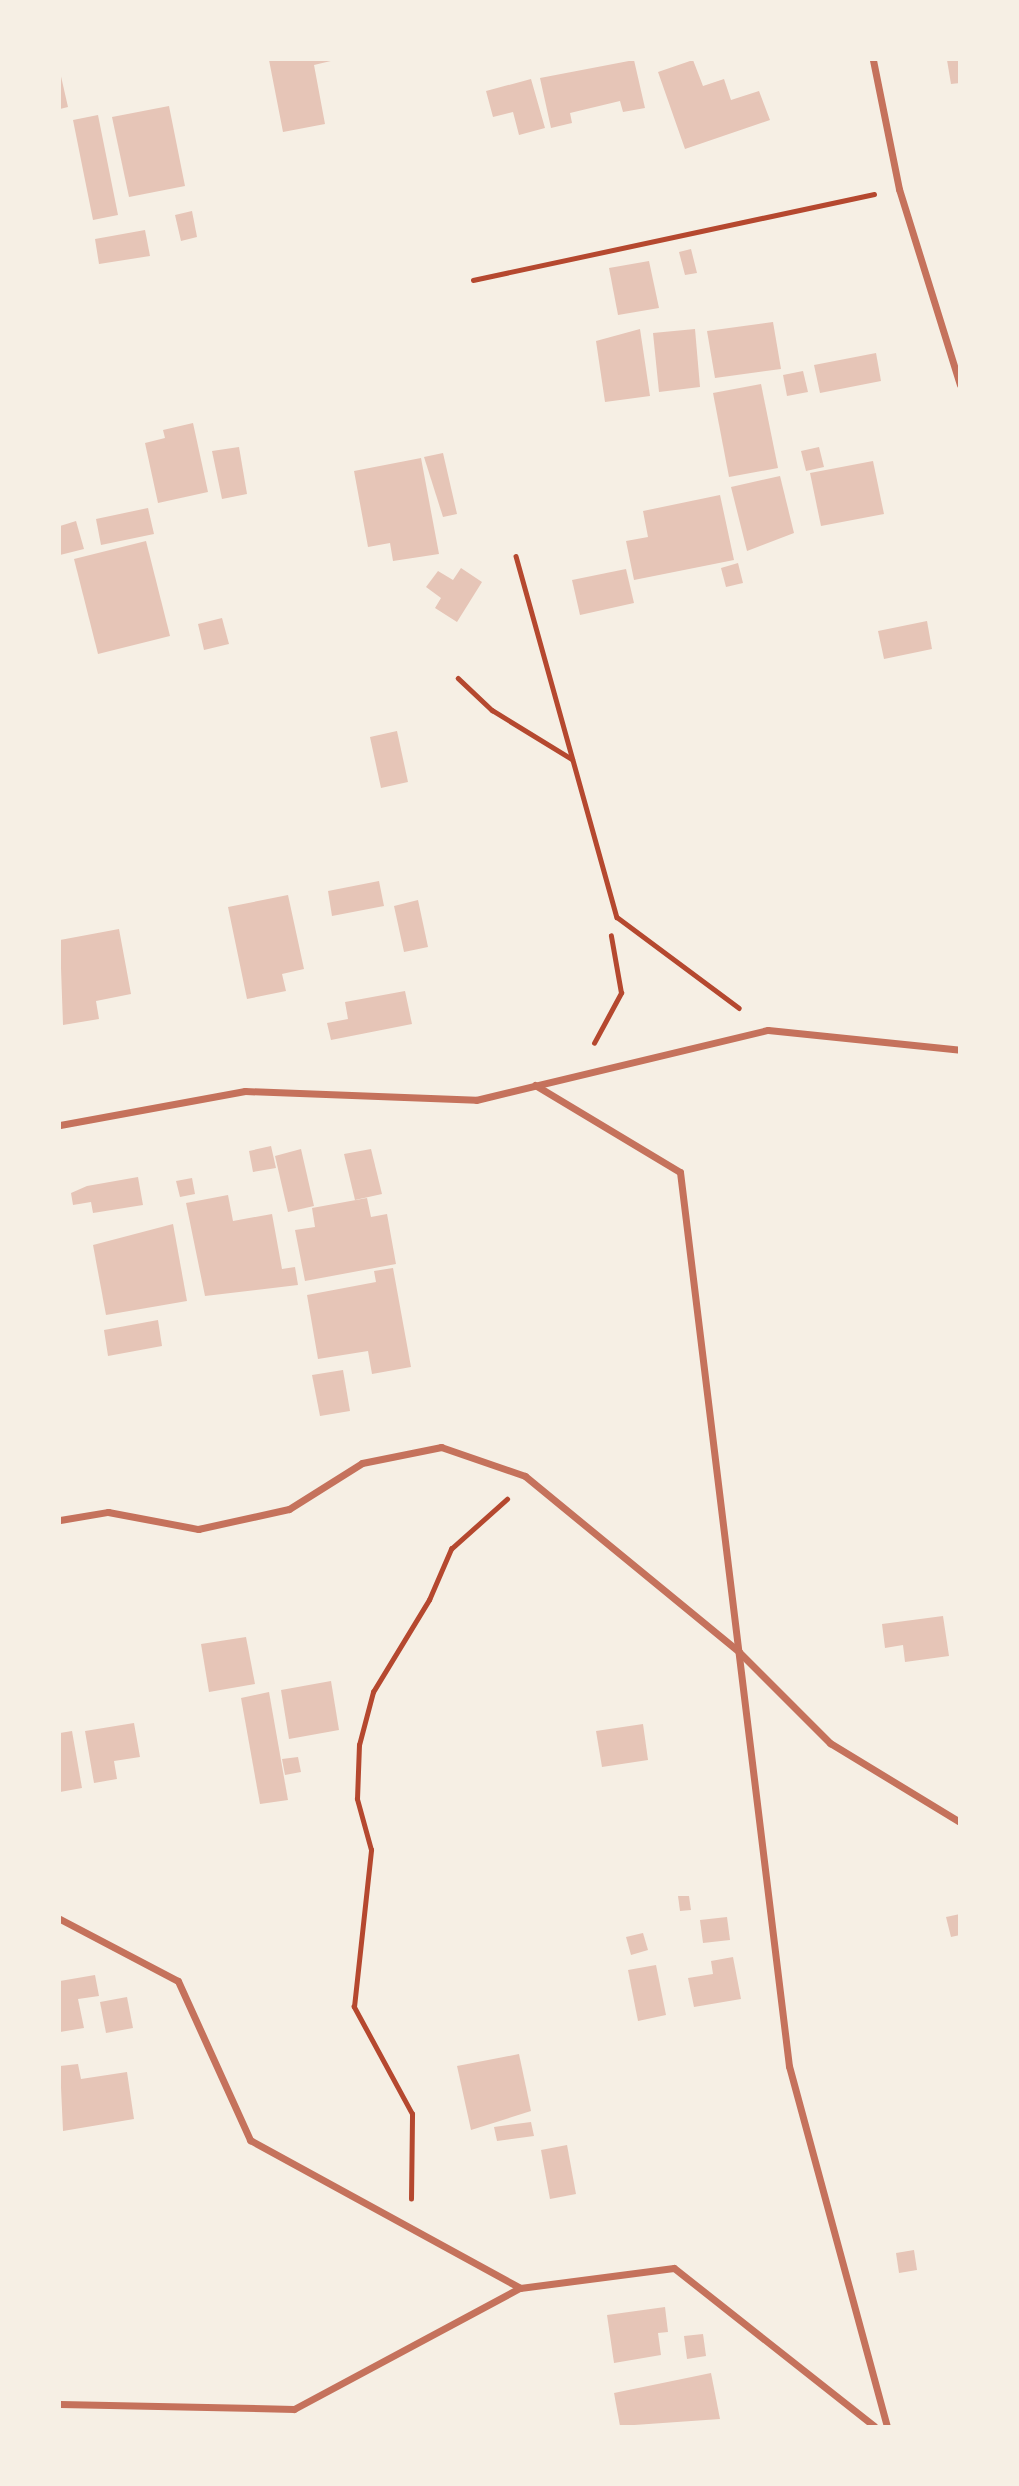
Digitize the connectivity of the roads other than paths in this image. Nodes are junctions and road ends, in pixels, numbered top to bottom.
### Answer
1 (873, 60) edge
2 (960, 385) edge
3 (960, 1050) edge
4 (536, 1086) junction
5 (60, 1125) edge
6 (60, 1520) edge
7 (739, 1652) junction
8 (960, 1822) edge
9 (60, 1919) edge
10 (520, 2288) junction
11 (60, 2404) edge
12 (874, 2427) edge
13 (887, 2427) edge

1 - 2 street
3 - 4 street
4 - 5 street
4 - 7 street
6 - 7 street
7 - 8 street
7 - 13 street
9 - 10 street
10 - 11 street
10 - 12 street

